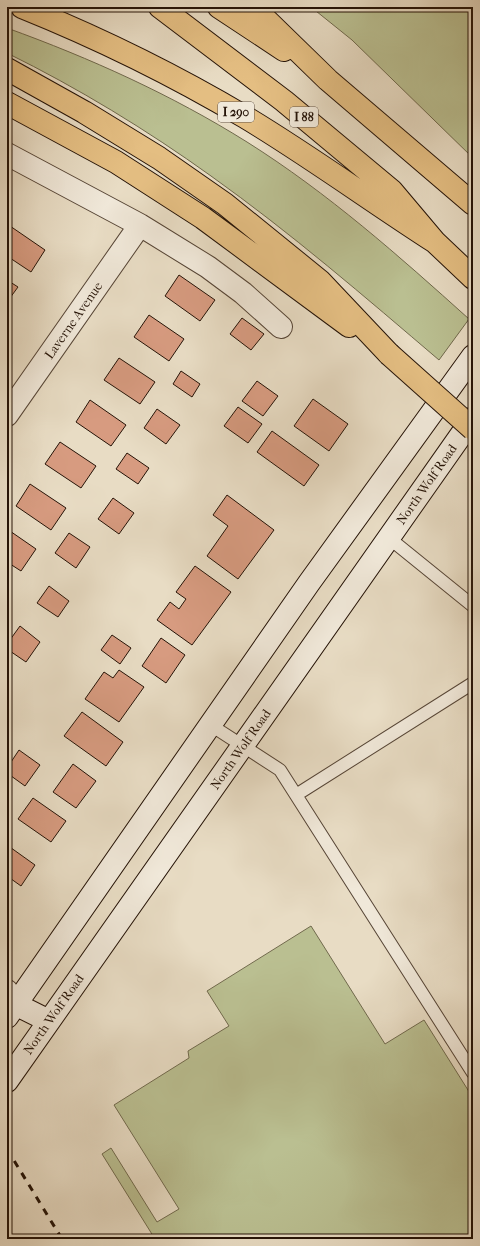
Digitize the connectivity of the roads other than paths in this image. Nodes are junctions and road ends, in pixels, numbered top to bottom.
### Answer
1 (22, 7) edge
2 (160, 7) edge
3 (219, 7) edge
4 (253, 7) edge
5 (7, 69) edge
6 (328, 80) junction
7 (7, 103) edge
8 (7, 154) edge
9 (473, 204) edge
10 (140, 225) junction
11 (435, 242) junction
12 (473, 278) edge
13 (281, 327) dead end
14 (388, 354) junction
15 (473, 356) edge
16 (7, 415) edge
17 (473, 418) edge
18 (473, 429) edge
19 (389, 538) junction
20 (473, 606) edge
21 (473, 683) edge
22 (209, 724) junction
23 (243, 746) junction
24 (296, 795) junction
25 (10, 1004) edge
26 (48, 1021) junction
27 (473, 1074) edge
28 (7, 1081) edge

1 - 11 highway, I 290
2 - 11 highway, I 88
3 - 6 highway
4 - 6 highway
5 - 14 highway
6 - 9 highway
7 - 14 highway
8 - 10 main road
10 - 13 main road
10 - 16 main road, Laverne Avenue
11 - 12 highway, I 290
14 - 18 highway, bridge
15 - 22 main road
17 - 19 main road, North Wolf Road
19 - 20 lane
19 - 23 main road, North Wolf Road
21 - 24 lane
22 - 23 lane
22 - 25 main road
23 - 24 lane
23 - 26 main road, North Wolf Road
24 - 27 lane
25 - 26 main road
26 - 28 main road, North Wolf Road

